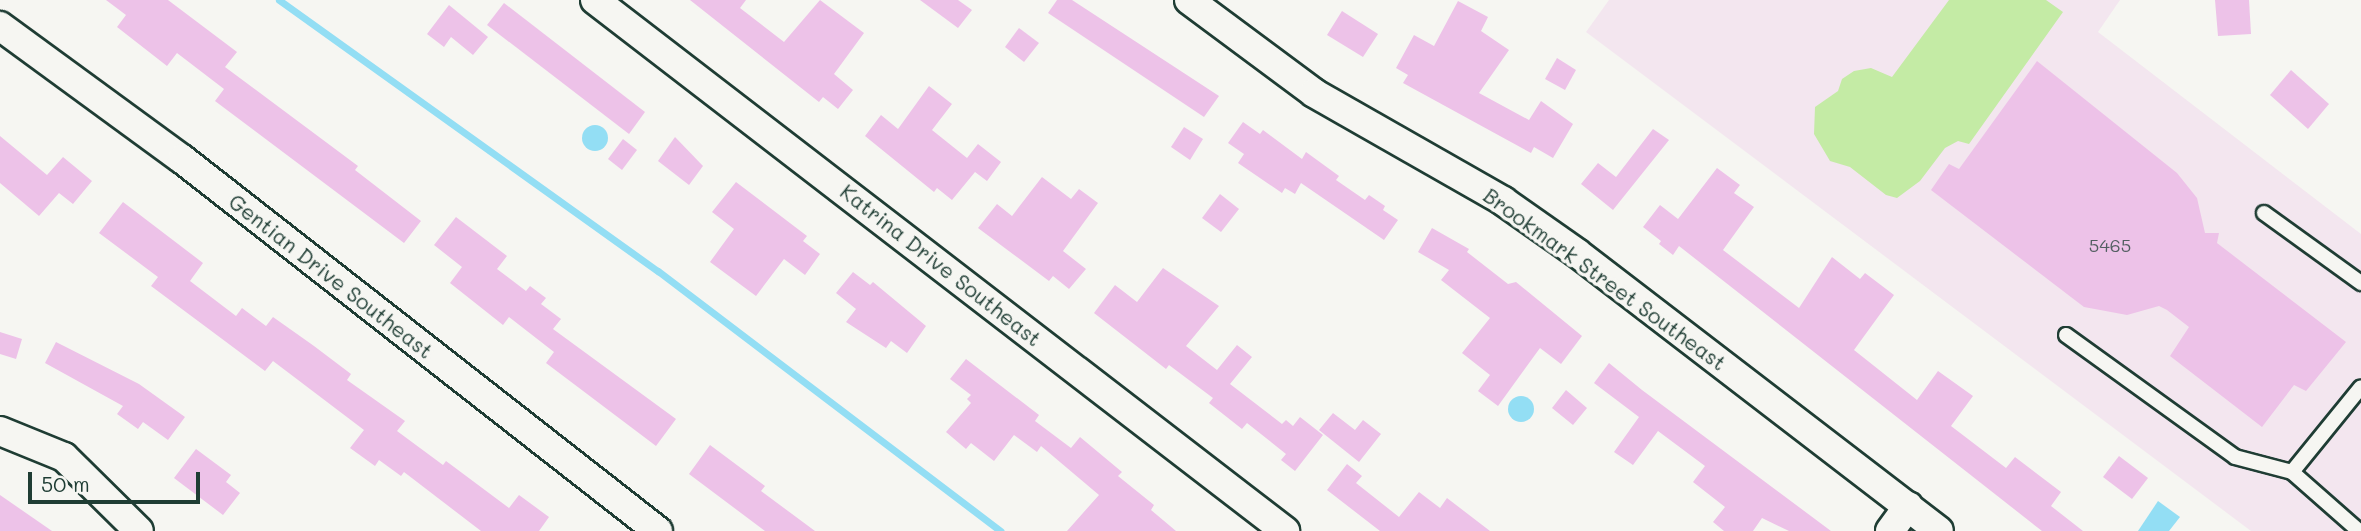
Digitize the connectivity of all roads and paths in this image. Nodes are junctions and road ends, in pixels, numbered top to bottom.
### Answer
1 (595, 0) edge
2 (1188, 0) edge
3 (0, 26) edge
4 (2264, 213) dead end
5 (2361, 283) edge
6 (2066, 335) dead end
7 (2361, 387) edge
8 (0, 431) edge
9 (2292, 472) junction
10 (1908, 506) junction
11 (646, 528) edge
12 (139, 531) edge
13 (1285, 531) edge
14 (1890, 531) edge
15 (1939, 531) edge
16 (2359, 531) edge

1 - 13 street, Katrina Drive Southeast
2 - 10 street, Brookmark Street Southeast
3 - 11 street, Gentian Drive Southeast
4 - 5 lane
6 - 9 lane
7 - 9 lane
8 - 12 street
9 - 16 lane
10 - 14 street
10 - 15 street, Brookmark Street Southeast

